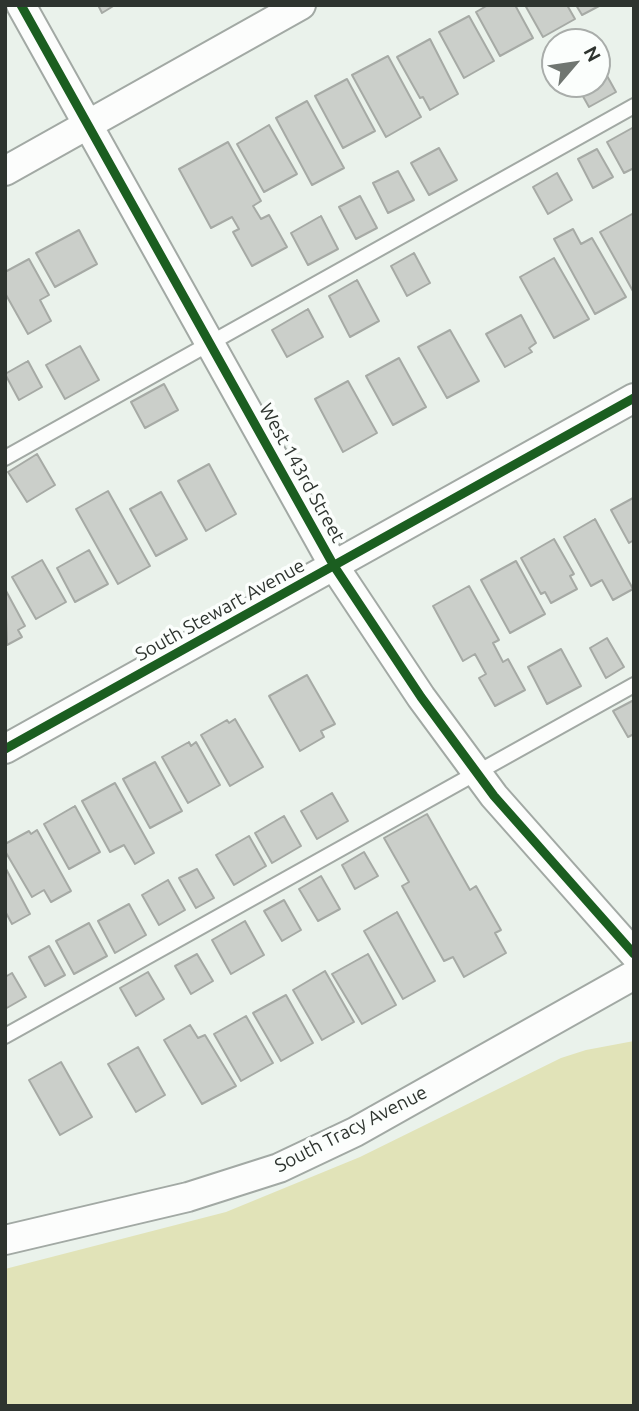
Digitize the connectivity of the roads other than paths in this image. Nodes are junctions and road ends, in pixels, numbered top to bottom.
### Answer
1 (21, 5) edge
2 (301, 5) edge
3 (634, 106) edge
4 (88, 125) junction
5 (5, 170) edge
6 (209, 342) junction
7 (634, 398) edge
8 (5, 458) edge
9 (334, 566) junction
10 (634, 685) edge
11 (5, 749) edge
12 (477, 774) junction
13 (634, 954) edge
14 (634, 975) edge
15 (5, 1036) edge
16 (5, 1240) edge

1 - 4 street, West 143rd Street
2 - 4 street
3 - 6 lane
4 - 5 street
4 - 6 street, West 143rd Street
6 - 8 lane
6 - 9 street, West 143rd Street
7 - 9 street, South Stewart Avenue
9 - 11 street, South Stewart Avenue
9 - 12 street, West 143rd Street
10 - 12 lane
12 - 13 street, West 143rd Street
12 - 15 lane
14 - 16 street, South Tracy Avenue

